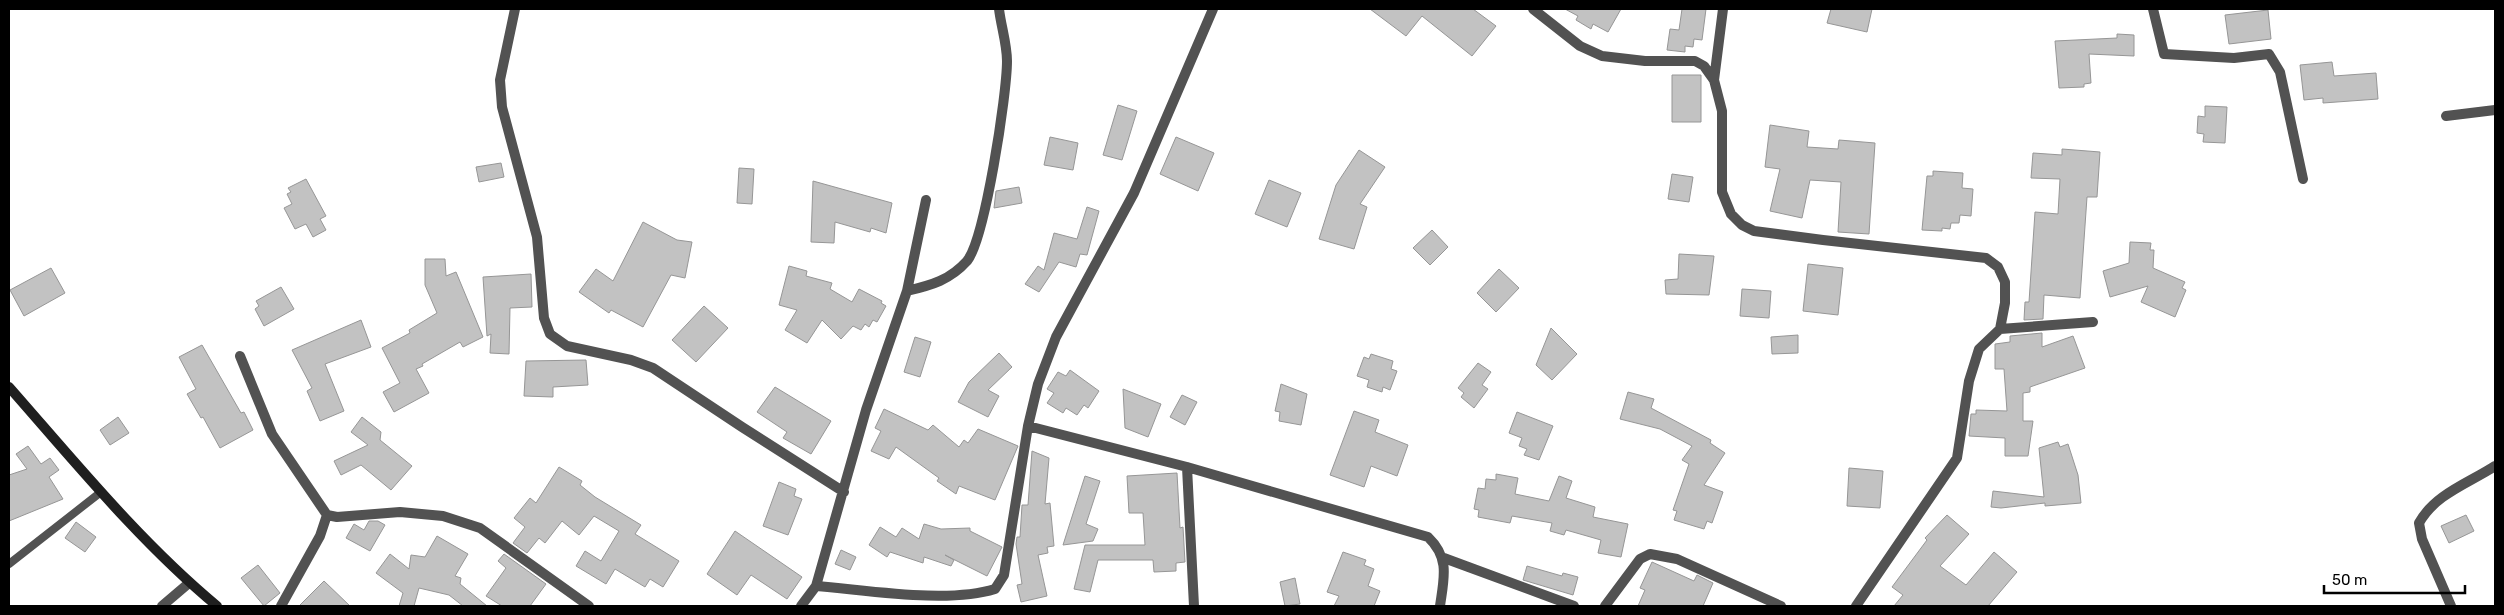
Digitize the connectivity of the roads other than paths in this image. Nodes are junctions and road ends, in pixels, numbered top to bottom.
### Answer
1 (515, 9) edge
2 (998, 9) edge
3 (1213, 9) edge
4 (1533, 9) edge
5 (1723, 9) edge
6 (2153, 9) edge
7 (1714, 80) junction
8 (2495, 110) edge
9 (2446, 116) dead end
10 (2303, 179) dead end
11 (926, 200) dead end
12 (907, 291) junction
13 (2093, 322) dead end
14 (2000, 329) junction
15 (240, 356) dead end
16 (9, 387) edge
17 (1028, 426) junction
18 (2495, 466) edge
19 (1187, 467) junction
20 (101, 492) junction
21 (844, 492) junction
22 (327, 516) junction
23 (1444, 558) junction
24 (9, 564) edge
25 (189, 583) junction
26 (816, 586) junction
27 (162, 606) edge
28 (217, 606) edge
29 (280, 606) edge
30 (589, 606) edge
31 (800, 606) edge
32 (1194, 606) edge
33 (1440, 606) edge
34 (1574, 606) edge
35 (1605, 606) edge
36 (1781, 606) edge
37 (1856, 606) edge
38 (2451, 606) edge

1 - 21 street
2 - 12 street
3 - 17 street
4 - 7 street
5 - 7 street
6 - 10 street
7 - 14 street
8 - 9 street
11 - 12 street
12 - 21 street
13 - 14 street
14 - 37 street
15 - 22 street
16 - 20 street
17 - 19 street
17 - 26 street
18 - 38 street
19 - 23 street
19 - 32 street
20 - 24 lane
20 - 25 street
21 - 26 street
22 - 29 street
22 - 30 street
23 - 33 street
23 - 34 street
25 - 27 street
25 - 28 street
26 - 31 street
35 - 36 street

